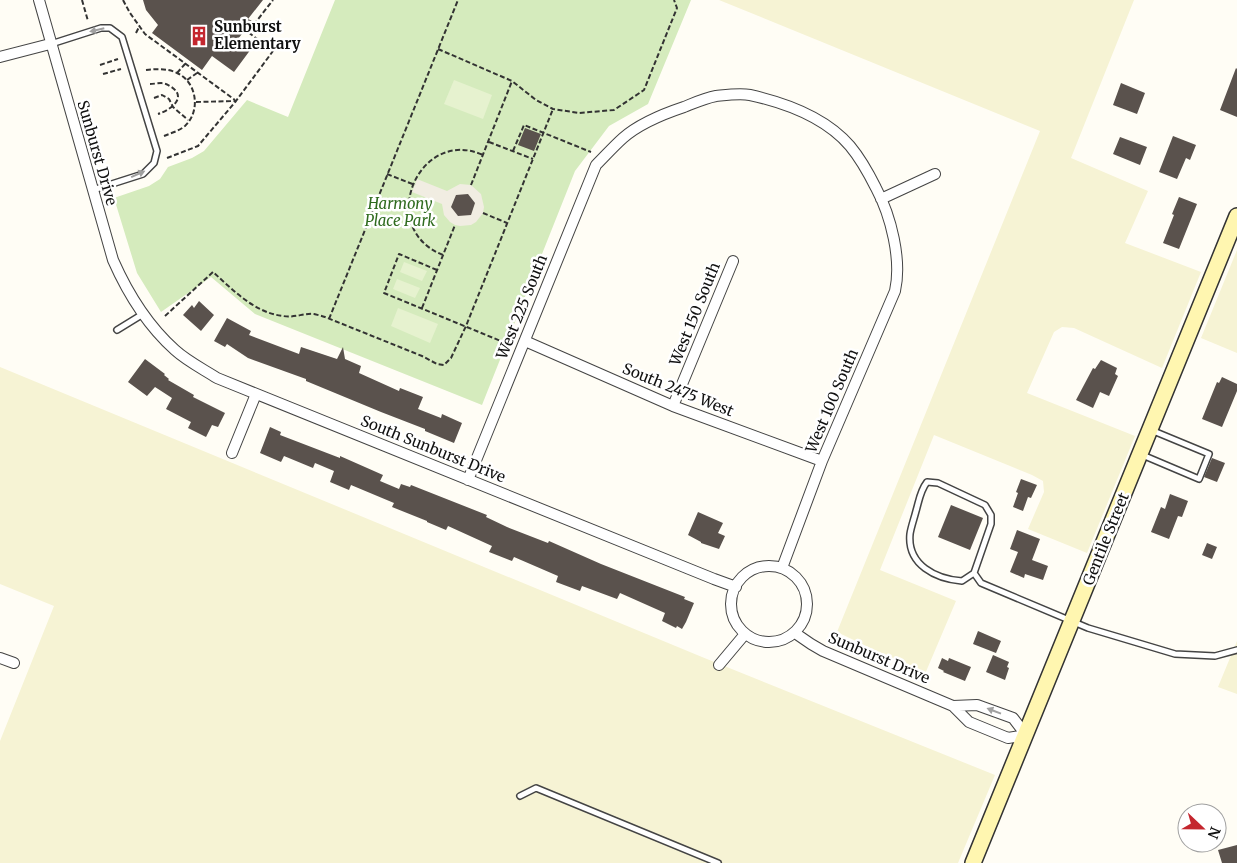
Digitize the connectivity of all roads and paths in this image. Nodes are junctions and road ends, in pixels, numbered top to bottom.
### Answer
1 (39, 0) edge
2 (82, 0) edge
3 (123, 0) edge
4 (273, 0) edge
5 (458, 0) edge
6 (674, 0) edge
7 (88, 21) dead end
8 (139, 27) junction
9 (136, 32) dead end
10 (50, 44) junction
11 (438, 49) junction
12 (0, 57) edge
13 (118, 59) dead end
14 (185, 64) junction
15 (100, 65) dead end
16 (121, 69) dead end
17 (146, 70) dead end
18 (178, 73) junction
19 (198, 73) junction
20 (103, 74) dead end
21 (187, 80) junction
22 (512, 81) junction
23 (150, 84) dead end
24 (154, 98) dead end
25 (236, 101) junction
26 (195, 102) junction
27 (173, 107) junction
28 (553, 109) junction
29 (158, 114) dead end
30 (189, 120) junction
31 (543, 133) junction
32 (164, 136) dead end
33 (489, 142) junction
34 (513, 152) junction
35 (591, 152) dead end
36 (483, 155) junction
37 (167, 158) dead end
38 (532, 160) junction
39 (387, 174) junction
40 (935, 174) dead end
41 (414, 185) junction
42 (471, 185) dead end
43 (92, 190) junction
44 (882, 199) junction
45 (483, 213) dead end
46 (1237, 216) edge
47 (507, 223) junction
48 (455, 225) dead end
49 (443, 255) junction
50 (733, 261) dead end
51 (437, 270) junction
52 (422, 308) junction
53 (141, 311) junction
54 (165, 316) dead end
55 (329, 319) junction
56 (466, 326) junction
57 (117, 330) dead end
58 (525, 341) junction
59 (508, 344) dead end
60 (256, 394) junction
61 (673, 406) junction
62 (1150, 429) junction
63 (232, 453) dead end
64 (1140, 454) junction
65 (822, 462) junction
66 (468, 480) junction
67 (782, 568) junction
68 (974, 574) junction
69 (736, 586) junction
70 (1072, 621) junction
71 (795, 632) junction
72 (745, 634) junction
73 (1237, 650) edge
74 (0, 658) edge
75 (14, 663) dead end
76 (719, 665) dead end
77 (953, 706) junction
78 (1026, 735) junction
79 (520, 796) dead end
80 (718, 863) edge
81 (974, 863) edge

1 - 10 street, Sunburst Drive
2 - 7 path
3 - 8 path
4 - 25 path
5 - 11 path
6 - 28 path
8 - 9 path
8 - 14 path
10 - 12 street
10 - 43 street, Sunburst Drive
43 -> 10 lane
11 - 22 path
11 - 39 path
13 - 15 path
14 - 18 path
14 - 19 path
16 - 20 path
17 - 18 path
18 - 21 path
19 - 21 path
19 - 25 path
21 - 26 path
22 - 28 path
22 - 33 path
23 - 27 path
24 - 27 path
25 - 26 path
25 - 37 path
26 - 30 path
27 - 29 path
27 - 30 path
28 - 31 path
30 - 32 path
31 - 34 path
31 - 35 path
31 - 38 path
33 - 34 path
33 - 36 path
34 - 38 path
36 - 41 path
36 - 42 path
38 - 47 path
39 - 41 path
39 - 55 path
40 - 44 street
41 - 49 path
43 - 53 street, Sunburst Drive
44 - 58 street, West 225 South
44 - 65 street, West 100 South
45 - 47 path
46 - 62 main road, Gentile Street
47 - 56 path
48 - 49 path
49 - 51 path
50 - 61 street, West 150 South
51 - 52 path
51 - 52 path
52 - 56 path
53 - 57 lane
53 - 60 street, South Sunburst Drive
54 - 55 path
55 - 56 path
56 - 59 path
58 - 61 street, South 2475 West
58 - 66 street, West 225 South
60 - 63 street
60 - 66 street, South Sunburst Drive
61 - 65 street, South 2475 West
62 - 64 main road, Gentile Street
62 - 64 lane
64 - 70 main road, Gentile Street
65 - 67 street, West 100 South
66 - 69 street, South Sunburst Drive
67 - 69 street
67 - 71 street
68 - 68 lane
68 - 70 lane
69 - 72 street
70 - 73 lane
70 - 78 main road, Gentile Street
71 - 72 street
71 - 77 street, Sunburst Drive
72 - 76 street
74 - 75 street
77 - 78 street, Sunburst Drive
78 -> 77 street, Sunburst Drive
78 - 81 main road, Gentile Street
79 - 80 lane

